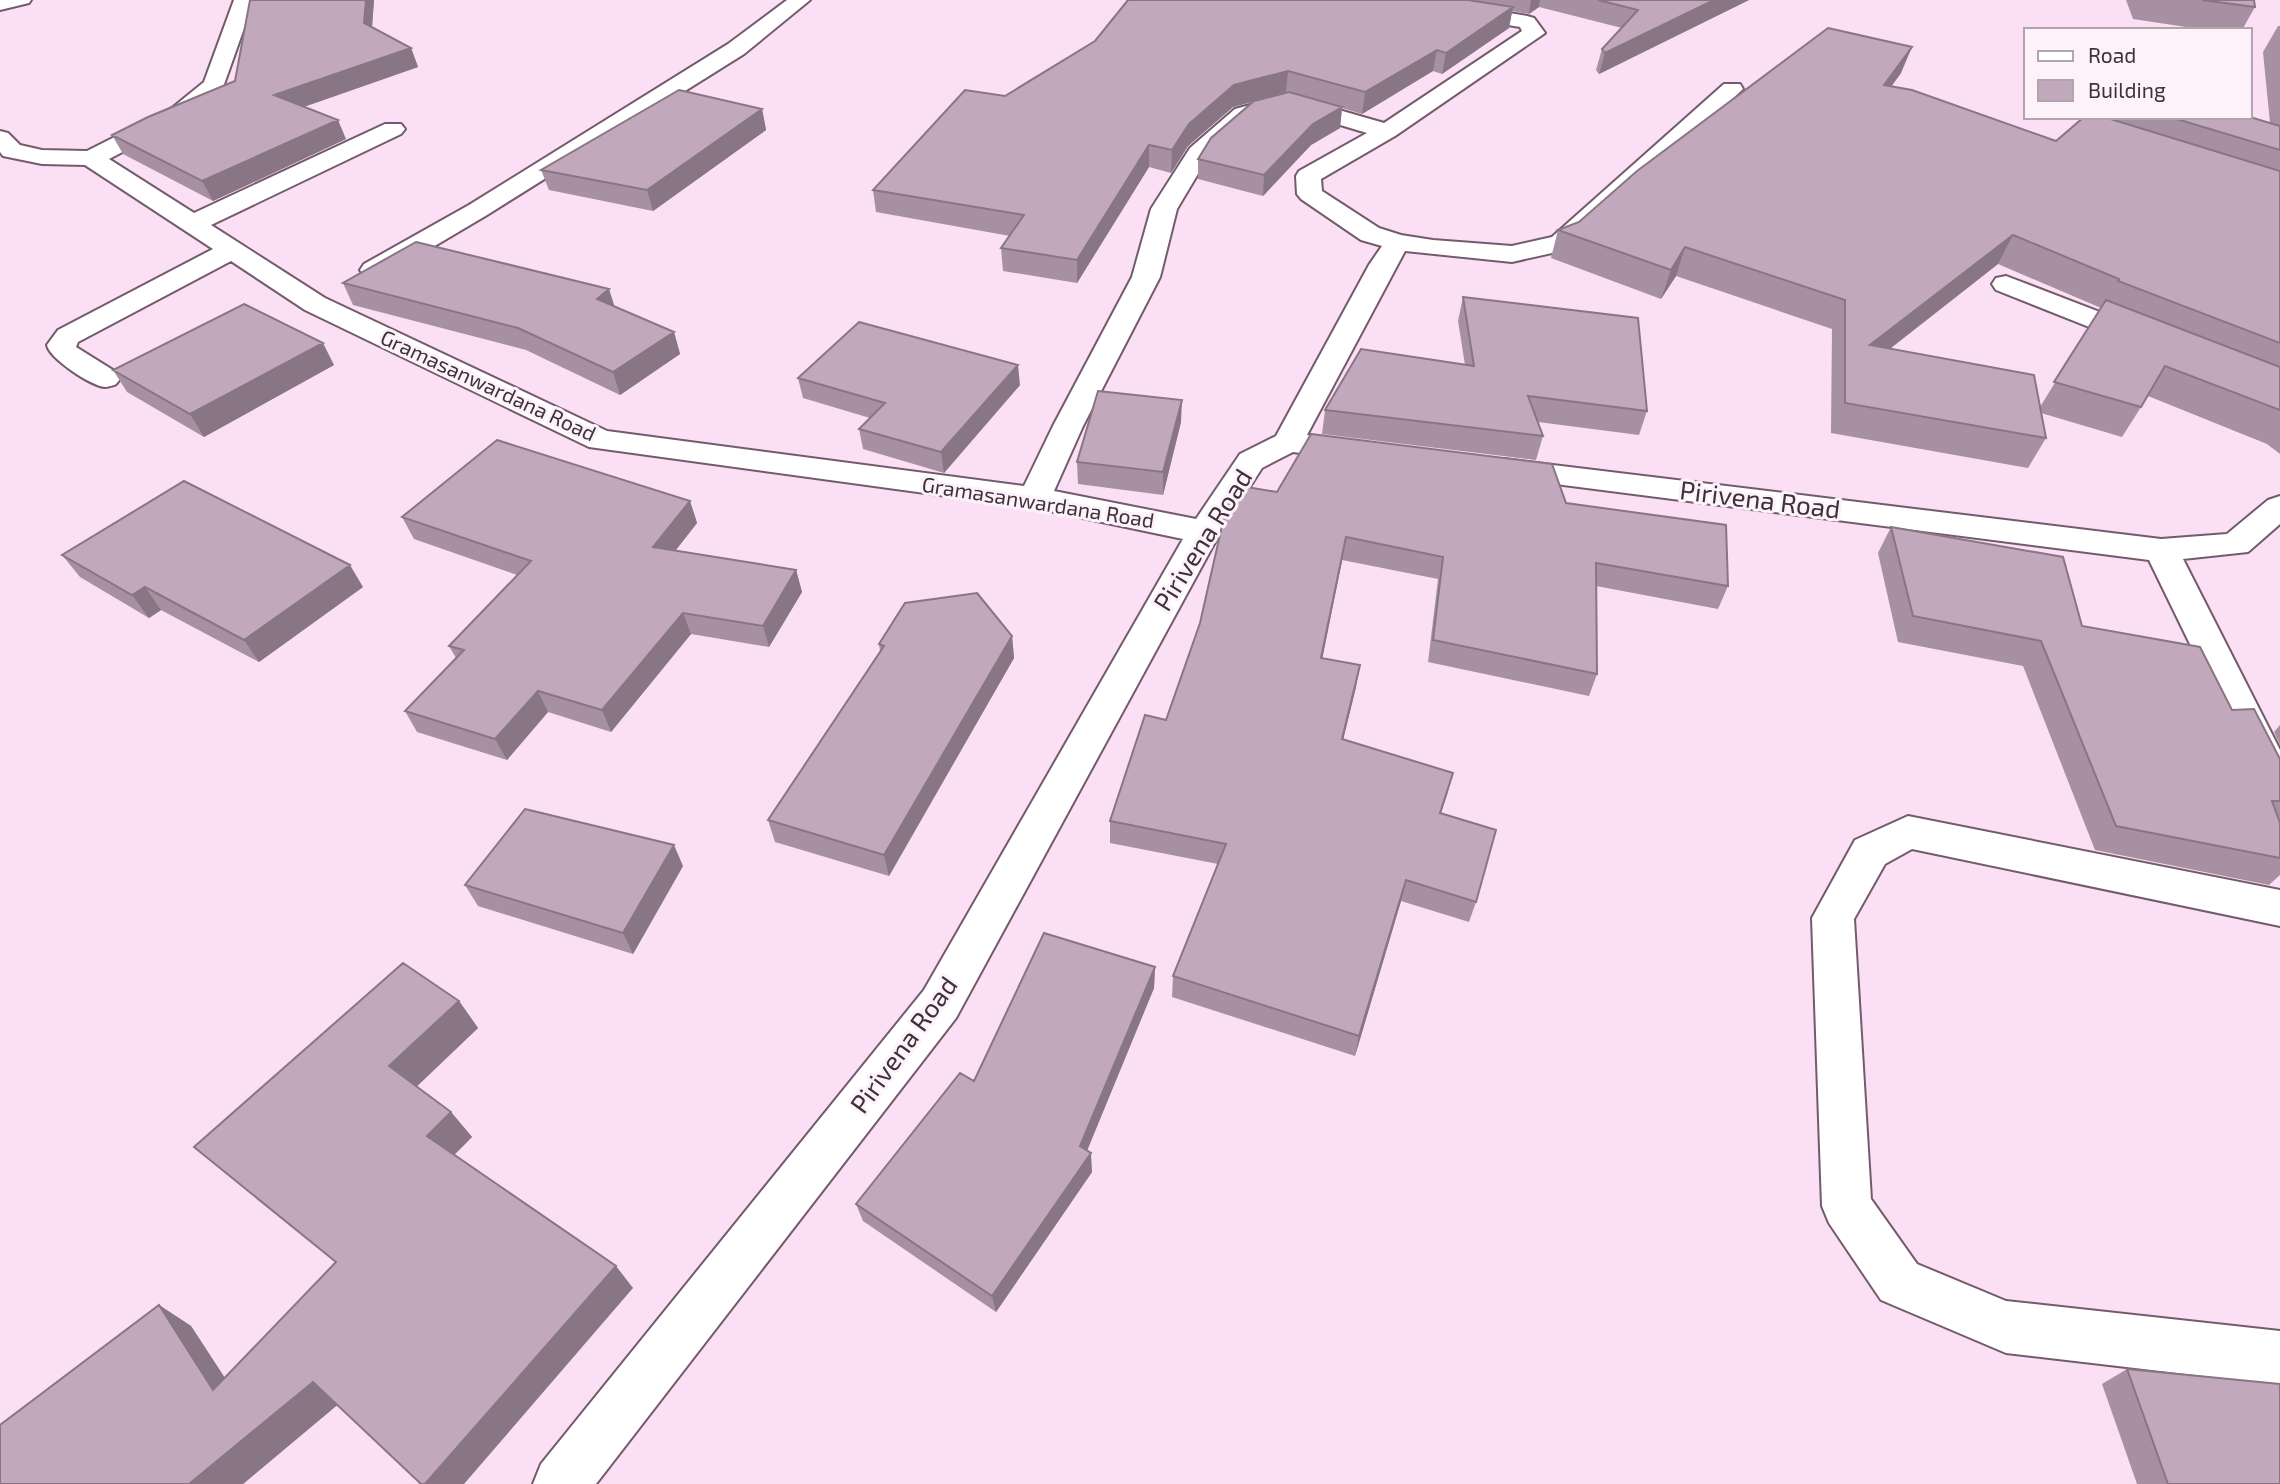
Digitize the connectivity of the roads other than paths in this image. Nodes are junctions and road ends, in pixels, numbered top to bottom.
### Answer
1 (23, 0) edge
2 (244, 0) edge
3 (800, 0) edge
4 (1393, 0) edge
5 (0, 5) edge
6 (1732, 89) dead end
7 (393, 129) dead end
8 (1387, 131) junction
9 (0, 138) edge
10 (91, 159) junction
11 (190, 225) junction
12 (1398, 242) junction
13 (230, 251) junction
14 (2006, 284) edge
15 (334, 293) junction
16 (2168, 349) edge
17 (106, 379) dead end
18 (1288, 442) junction
19 (1385, 454) edge
20 (1468, 464) edge
21 (1035, 499) junction
22 (2280, 507) edge
23 (1203, 532) junction
24 (2161, 550) junction
25 (2280, 789) edge
26 (2280, 908) edge
27 (2280, 1358) edge
28 (561, 1484) edge

1 - 5 lane
2 - 10 street
3 - 15 street
4 - 8 street
6 - 12 street
7 - 11 street
8 - 12 street
8 - 21 street
9 - 10 street
10 - 11 street, Gramasanwardana Road
11 - 13 street, Gramasanwardana Road
12 - 18 street
13 - 15 street, Gramasanwardana Road
13 - 17 street
14 - 16 street
15 - 21 street, Gramasanwardana Road
18 - 19 street
18 - 23 street, Pirivena Road
20 - 24 street, Pirivena Road
21 - 23 street, Gramasanwardana Road
22 - 24 street, Pirivena Road
23 - 28 street, Pirivena Road
24 - 25 street
26 - 27 street

